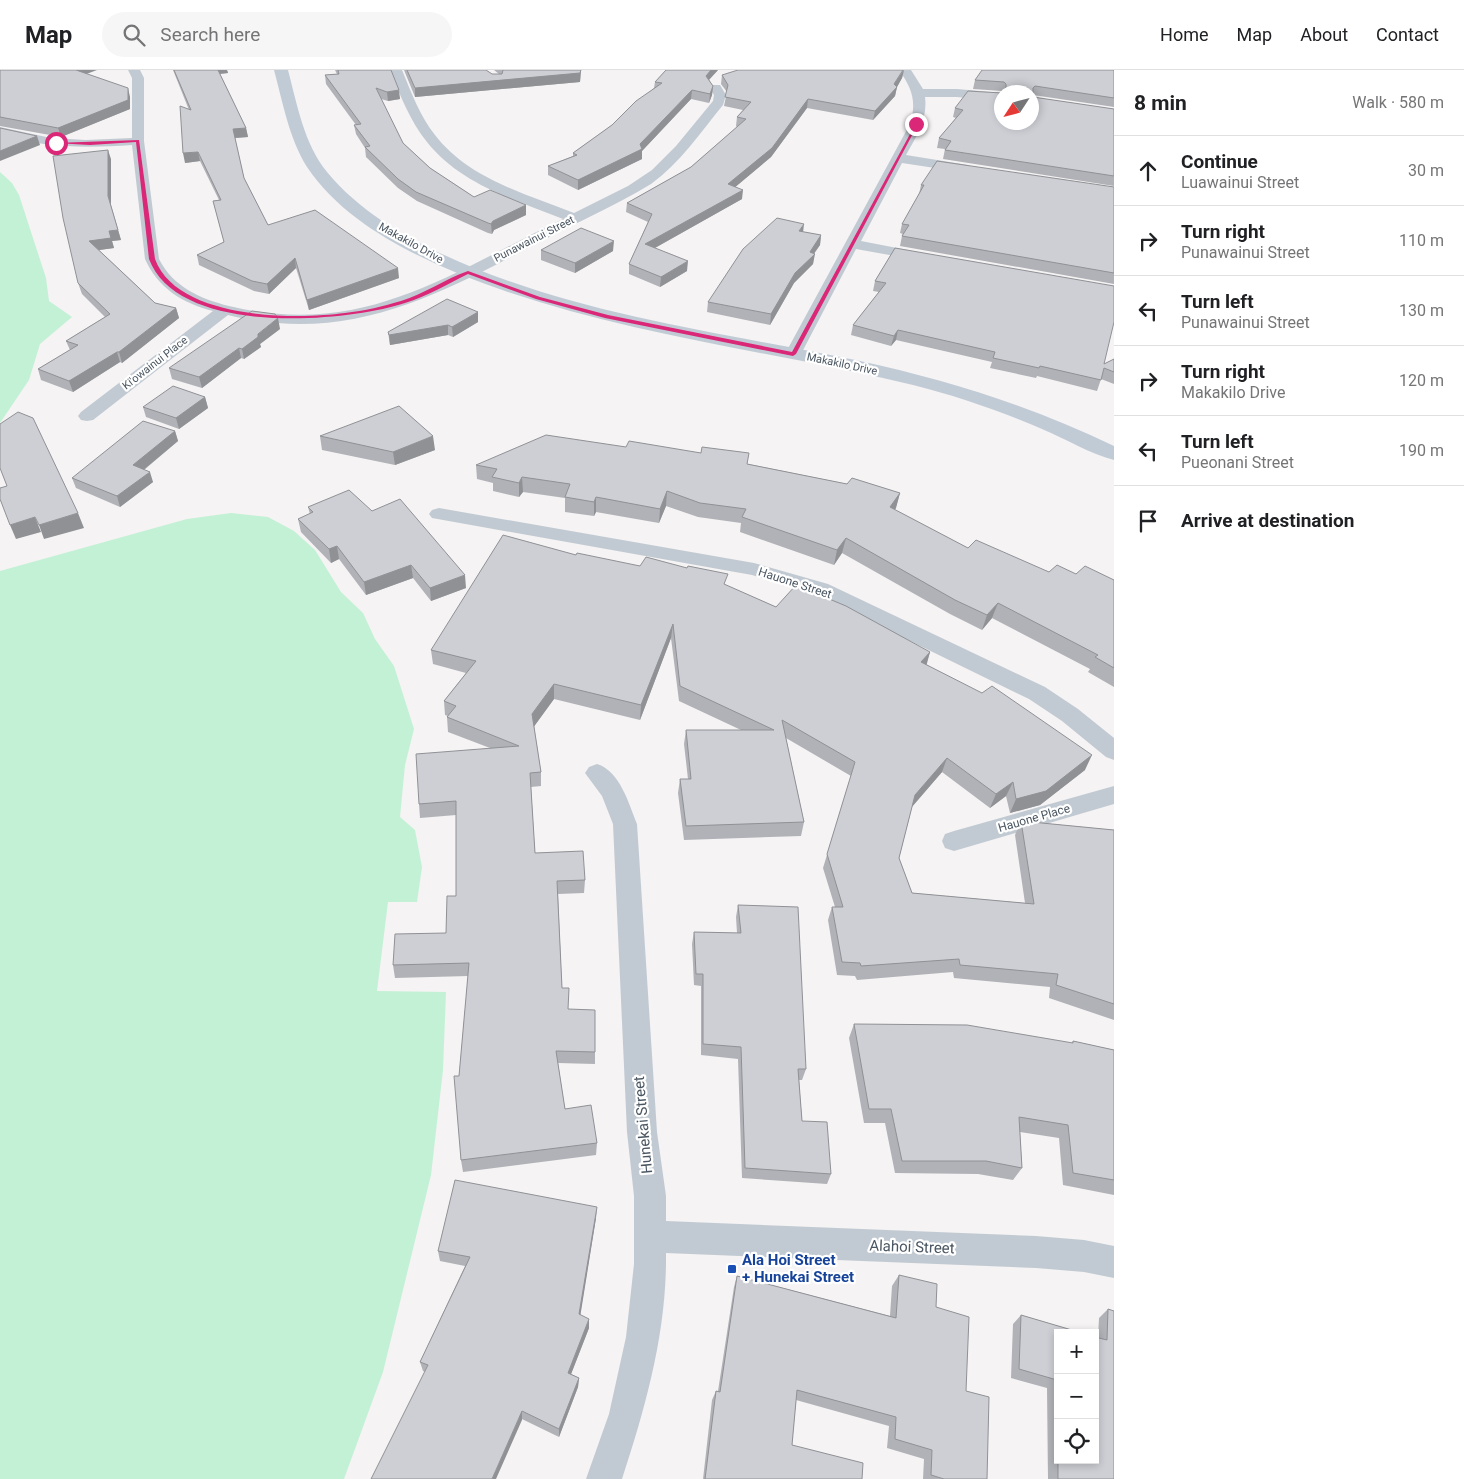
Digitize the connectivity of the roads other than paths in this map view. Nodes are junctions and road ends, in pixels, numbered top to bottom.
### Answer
1 (134, 70) edge
2 (280, 70) edge
3 (396, 70) edge
4 (905, 70) edge
5 (716, 88) dead end
6 (919, 92) junction
7 (994, 96) edge
8 (0, 132) edge
9 (138, 141) junction
10 (898, 158) junction
11 (976, 170) edge
12 (574, 218) junction
13 (851, 244) junction
14 (940, 260) edge
15 (468, 273) junction
16 (224, 310) junction
17 (793, 354) junction
18 (87, 416) dead end
19 (1114, 454) edge
20 (439, 514) dead end
21 (1114, 751) edge
22 (597, 774) dead end
23 (1114, 795) edge
24 (954, 841) dead end
25 (649, 1236) junction
26 (1114, 1262) edge
27 (604, 1479) edge

1 - 9 street, Punawainui Street
2 - 15 street, Makakilo Drive
3 - 12 street
4 - 6 street
5 - 12 street, Punawainui Street
6 - 7 street
6 - 10 street
8 - 9 street
9 - 16 street, Punawainui Street
10 - 11 street
10 - 13 street
12 - 15 street, Punawainui Street
13 - 14 street
13 - 17 street
15 - 16 street, Punawainui Street
15 - 17 street, Makakilo Drive
16 - 18 street, Ki'owainui Place
17 - 19 street, Makakilo Drive
20 - 21 street, Hauone Street
22 - 25 street, Hunekai Street
23 - 24 street, Hauone Place
25 - 26 street, Alahoi Street
25 - 27 street, Hunekai Street

